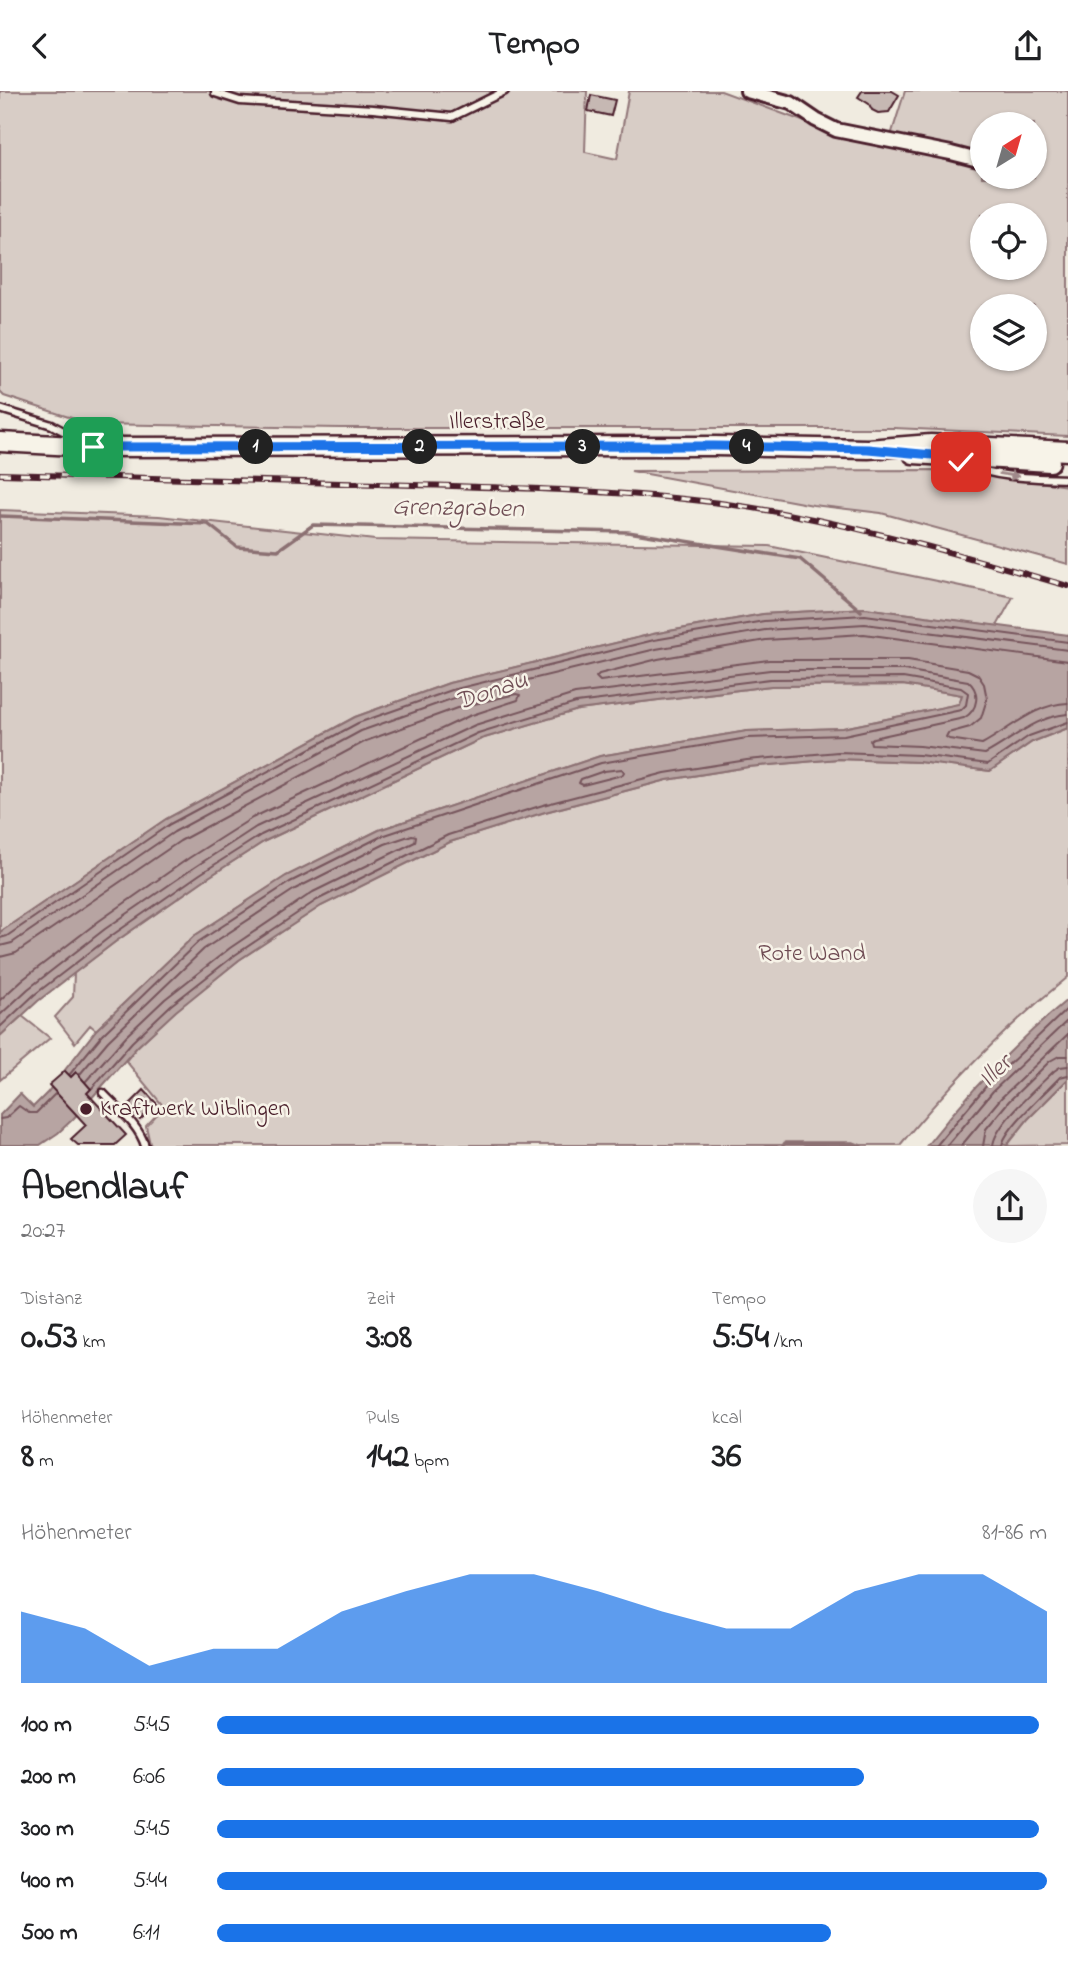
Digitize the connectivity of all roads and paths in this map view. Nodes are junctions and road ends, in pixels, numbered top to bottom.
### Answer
1 (505, 91) edge
2 (747, 91) edge
3 (215, 93) dead end
4 (970, 158) edge
5 (0, 409) edge
6 (0, 442) edge
7 (93, 447) junction
8 (868, 449) junction
9 (1068, 451) edge
10 (954, 457) junction
11 (1068, 463) edge
12 (1068, 479) edge
13 (103, 1093) dead end
14 (145, 1146) edge

1 - 3 lane
2 - 4 street
5 - 7 lane
6 - 7 main road, Illerstraße
7 - 8 main road, Illerstraße
8 - 9 main road, Illerstraße
8 - 10 main road, Illerstraße
10 - 11 main road, Illerstraße
10 -> 12 lane
13 - 14 lane

